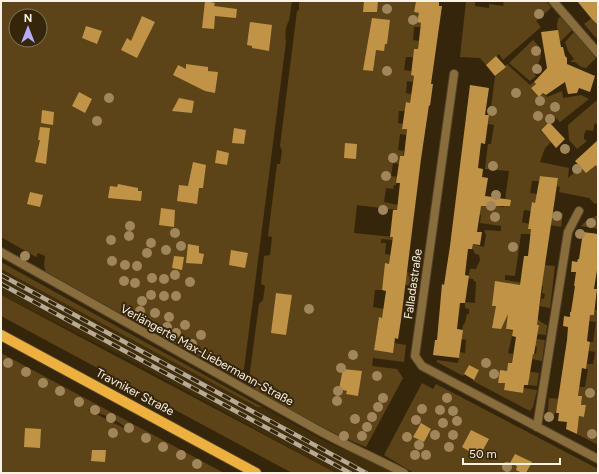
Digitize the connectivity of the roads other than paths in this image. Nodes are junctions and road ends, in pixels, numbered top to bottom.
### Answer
1 (553, 1) edge
2 (598, 54) edge
3 (454, 74) dead end
4 (579, 211) dead end
5 (1, 252) edge
6 (1, 335) edge
7 (537, 427) junction
8 (598, 459) edge
9 (256, 473) edge
10 (404, 473) edge

1 - 2 street
3 - 7 street, Falladastraße
4 - 7 street
5 - 10 street, Verlängerte Max-Liebermann-Straße
6 - 9 main road, Travniker Straße
7 - 8 street, Falladastraße

